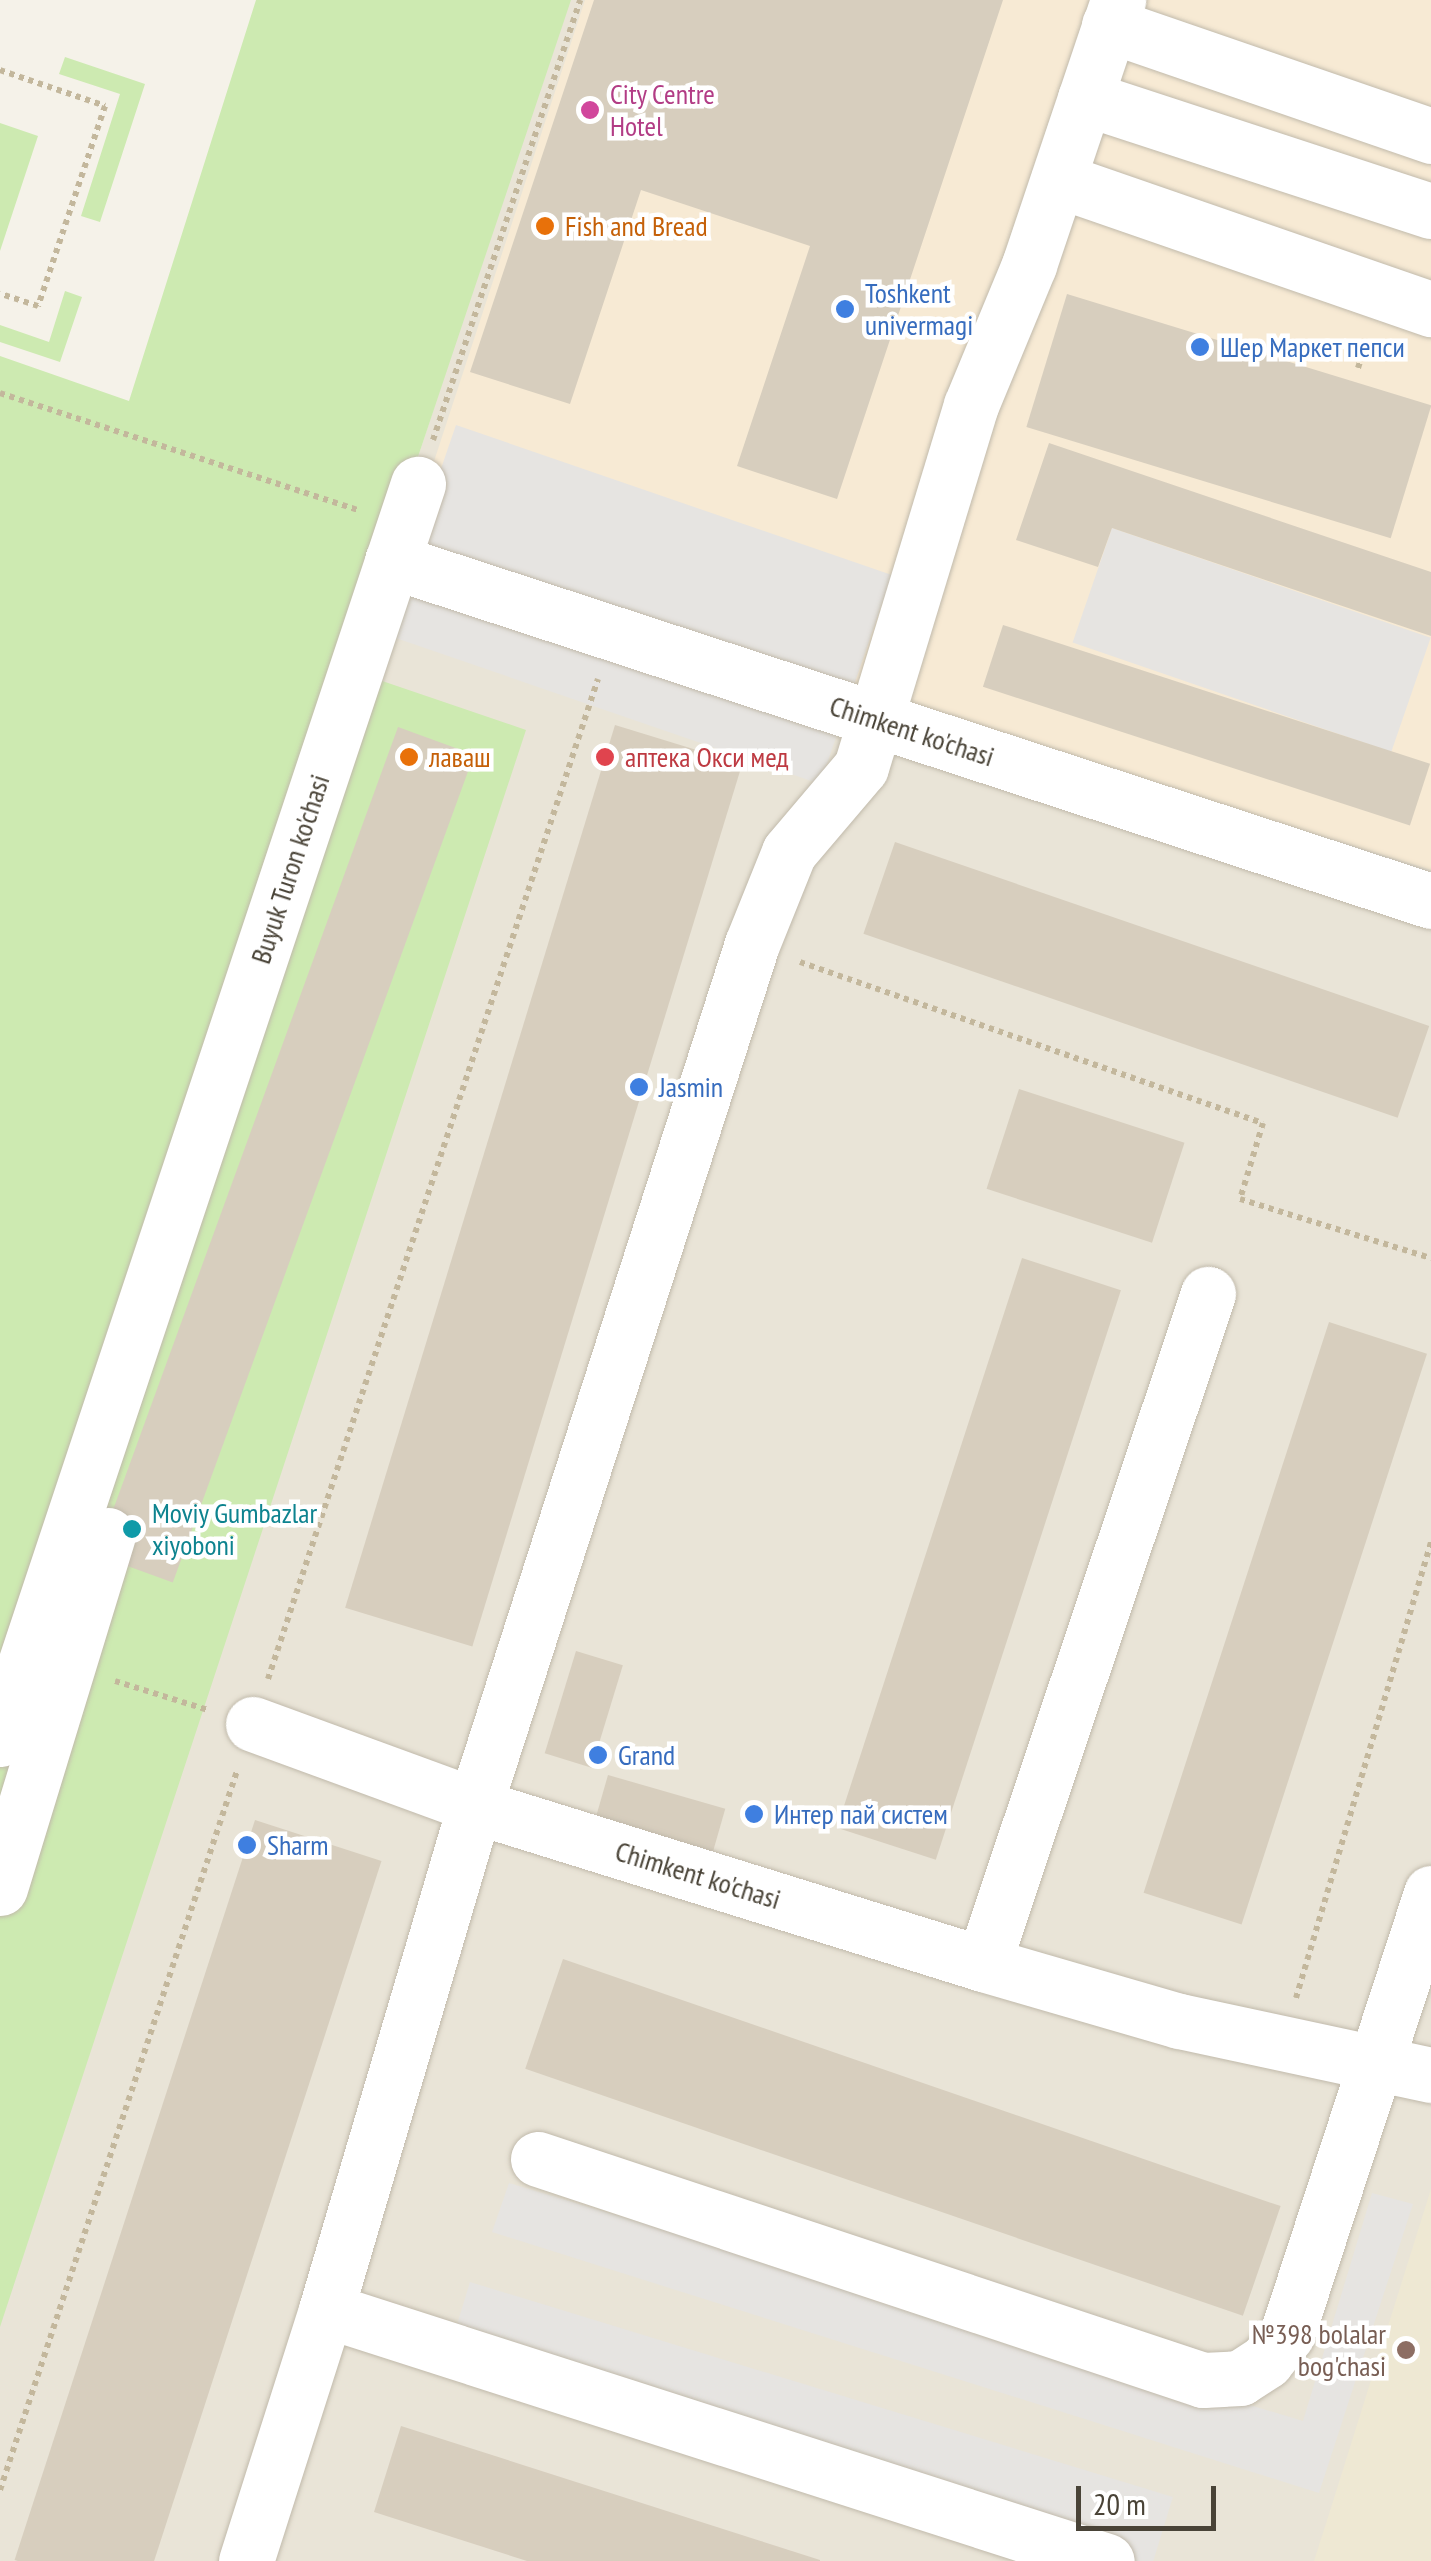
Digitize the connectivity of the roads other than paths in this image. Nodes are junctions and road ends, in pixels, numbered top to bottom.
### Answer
1 (1114, 13) edge
2 (1086, 98) junction
3 (1431, 136) edge
4 (1058, 180) junction
5 (1431, 211) edge
6 (1431, 309) edge
7 (405, 524) joint
8 (373, 730) dead end
9 (869, 744) junction
10 (1431, 902) edge
11 (1208, 1294) dead end
12 (253, 1724) road end
13 (0, 1738) edge
14 (476, 1806) junction
15 (0, 1888) edge
16 (1431, 1893) edge
17 (983, 1964) junction
18 (1377, 2063) junction
19 (1431, 2075) edge
20 (538, 2159) dead end
21 (326, 2310) junction
22 (246, 2561) edge
23 (1107, 2561) edge

1 - 2 street
1 - 3 street
2 - 4 street
2 - 5 street
4 - 6 street
4 - 9 street
7 - 9 street, Chimkent ko'chasi
7 - 13 street, Buyuk Turon ko'chasi
8 - 15 street
9 - 10 street, Chimkent ko'chasi
9 - 14 street
11 - 17 street
12 - 14 street, Chimkent ko'chasi
14 - 17 street, Chimkent ko'chasi
14 - 21 street
16 - 18 street
17 - 18 street, Chimkent ko'chasi
18 - 19 street, Chimkent ko'chasi
18 - 20 street
21 - 22 street
21 - 23 street

